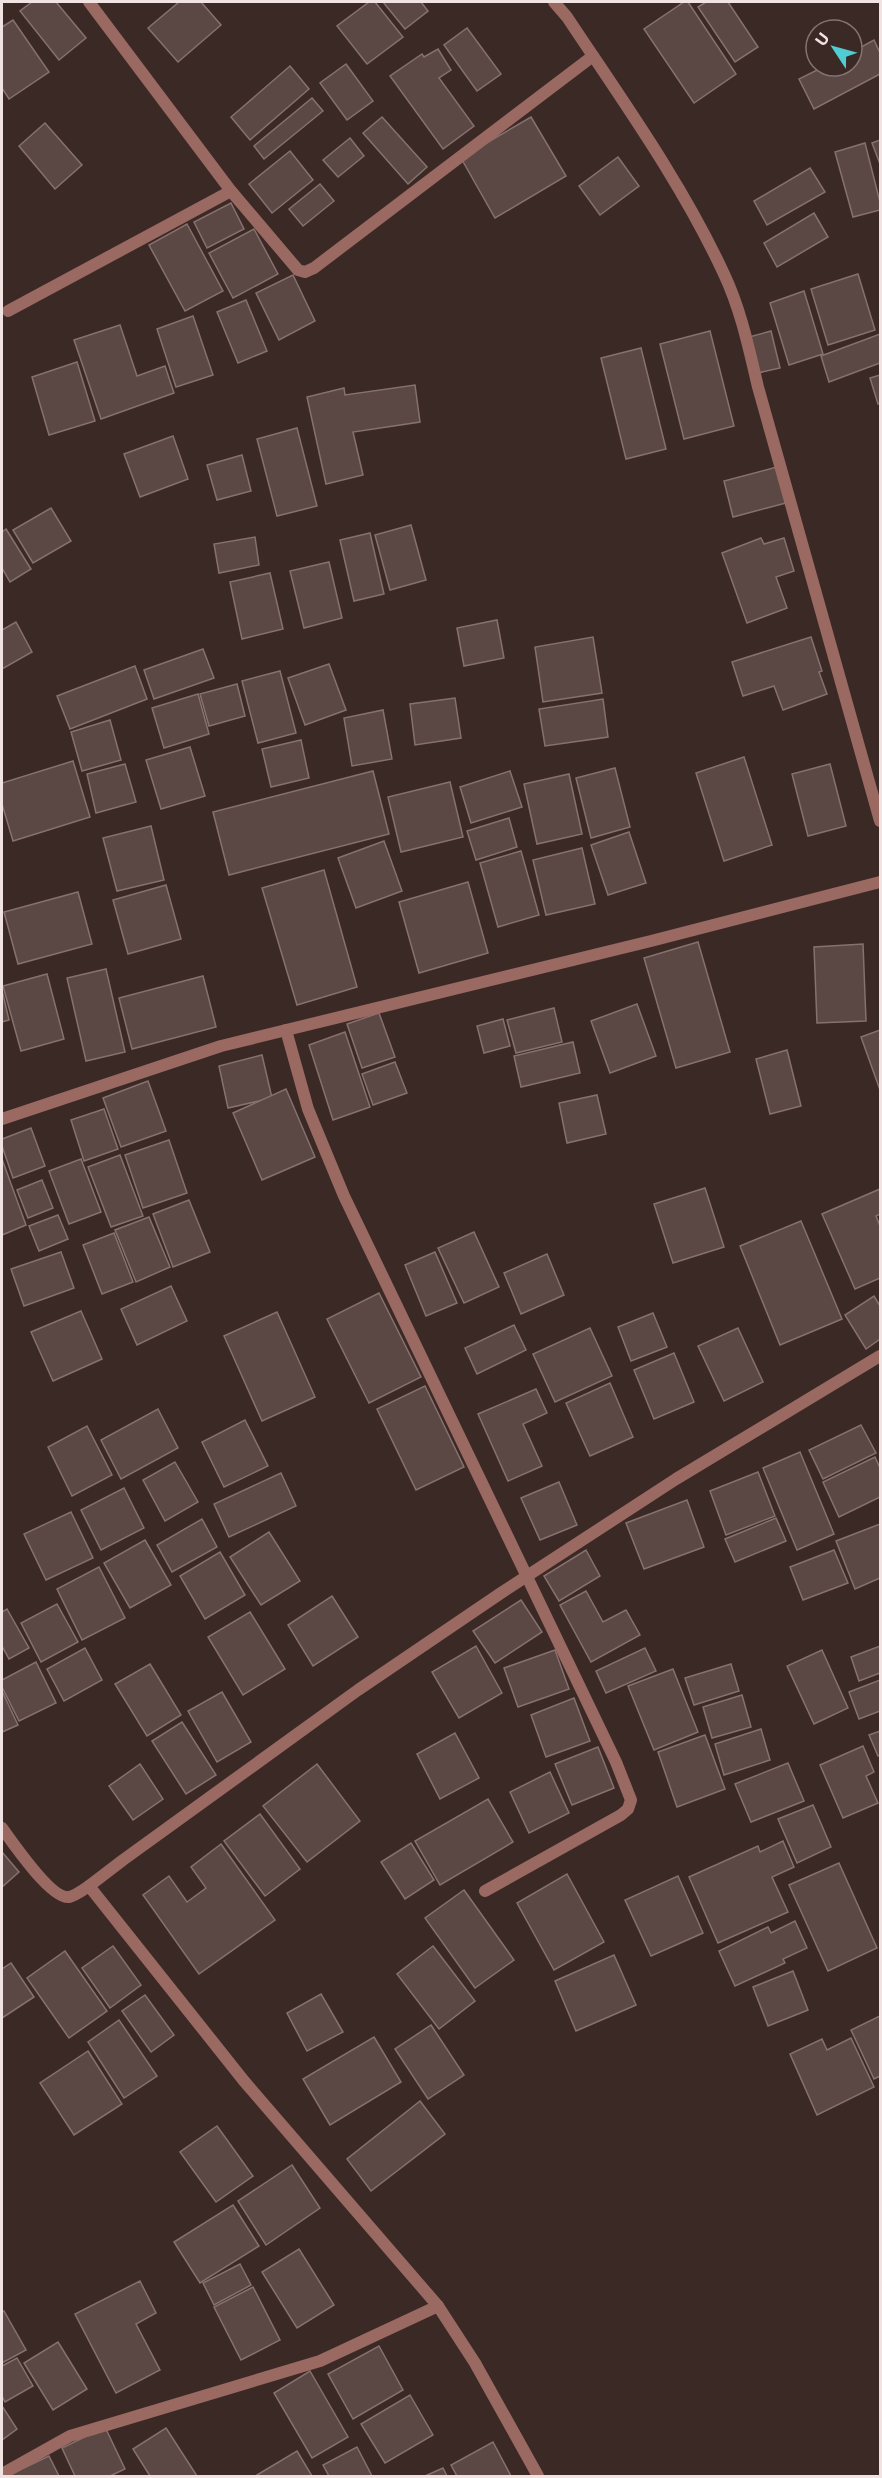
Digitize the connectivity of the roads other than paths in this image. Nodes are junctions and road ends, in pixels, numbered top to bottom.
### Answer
1 (89, 2) edge
2 (554, 2) edge
3 (593, 56) junction
4 (231, 191) junction
5 (8, 311) dead end
6 (880, 821) edge
7 (880, 882) edge
8 (286, 1030) junction
9 (2, 1119) edge
10 (880, 1356) edge
11 (527, 1576) junction
12 (2, 1828) edge
13 (89, 1886) junction
14 (485, 1891) dead end
15 (438, 2306) junction
16 (2, 2474) edge
17 (538, 2476) edge

1 - 4 street
2 - 3 street
3 - 4 street
3 - 6 street
4 - 5 street
7 - 8 street
8 - 9 street
8 - 11 street
10 - 11 street
11 - 13 street
11 - 14 street
12 - 13 street
13 - 15 street
15 - 16 street
15 - 17 street

